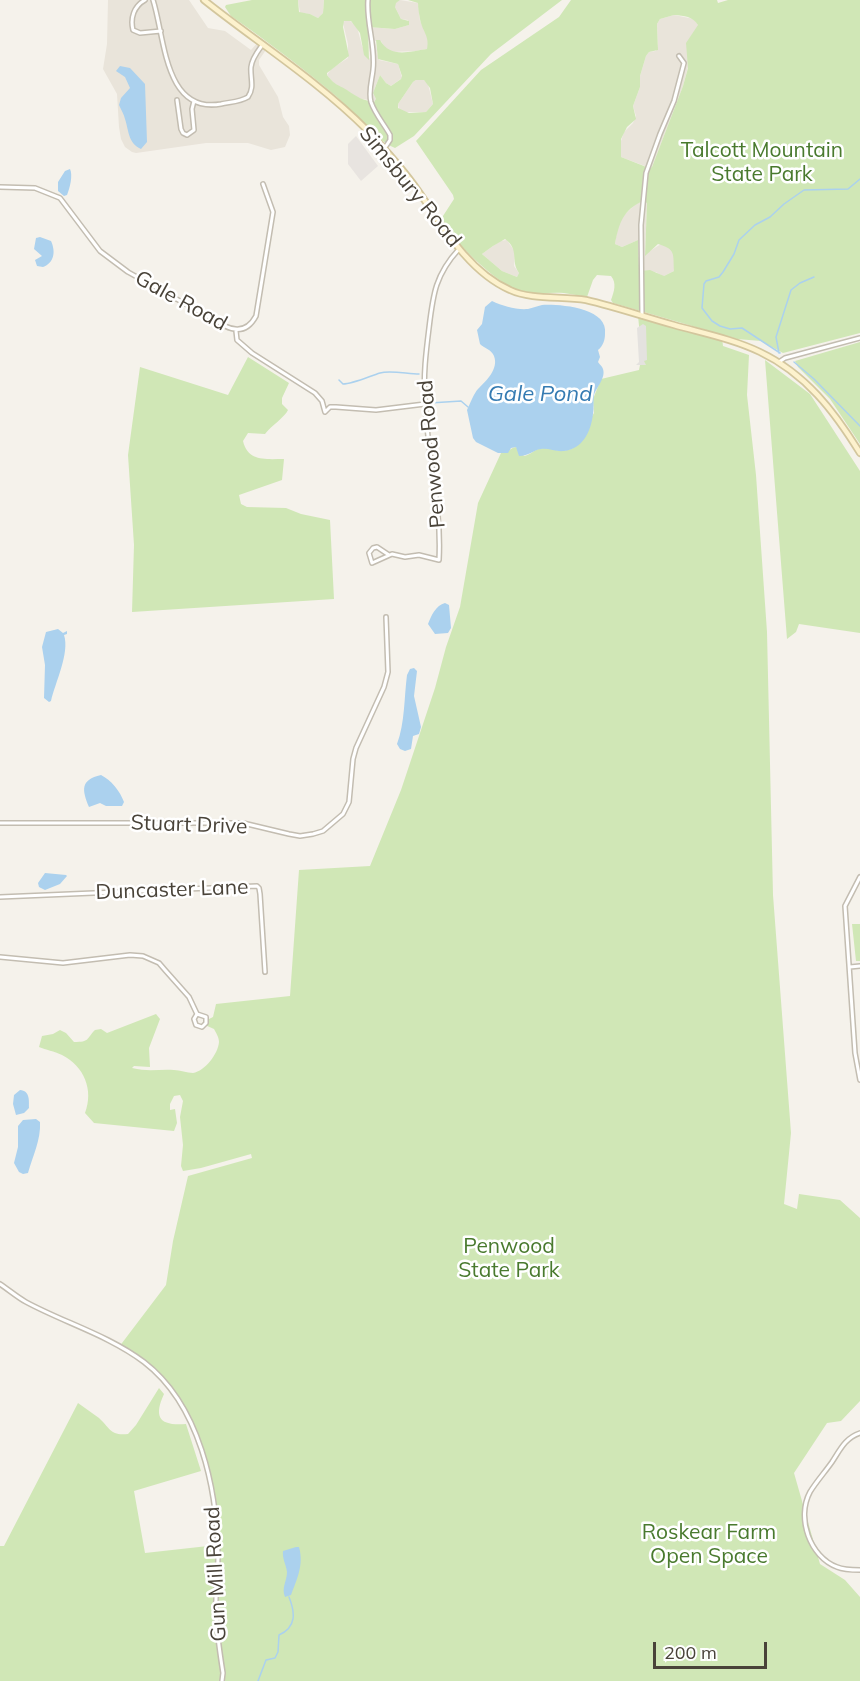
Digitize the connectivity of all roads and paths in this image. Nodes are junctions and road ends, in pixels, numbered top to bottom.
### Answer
1 (145, 0) edge
2 (153, 0) edge
3 (204, 0) edge
4 (368, 0) edge
5 (161, 31) junction
6 (263, 44) junction
7 (679, 56) dead end
8 (177, 100) dead end
9 (194, 101) junction
10 (384, 148) junction
11 (263, 184) dead end
12 (0, 187) edge
13 (459, 249) junction
14 (642, 316) junction
15 (236, 330) junction
16 (860, 338) edge
17 (779, 362) junction
18 (425, 404) junction
19 (860, 453) edge
20 (389, 555) junction
21 (386, 617) dead end
22 (0, 823) edge
23 (860, 877) edge
24 (0, 897) edge
25 (0, 957) edge
26 (860, 966) edge
27 (850, 967) junction
28 (265, 972) dead end
29 (197, 1014) junction
30 (860, 1080) edge
31 (0, 1284) edge
32 (860, 1433) edge
33 (860, 1570) edge
34 (222, 1681) edge

1 - 5 street
2 - 5 street
3 - 6 main road, Simsbury Road
4 - 10 street
5 - 9 street
6 - 9 street
6 - 10 main road, Simsbury Road
7 - 14 street
8 - 9 street
10 - 13 main road, Simsbury Road
11 - 15 street, Gale Road
12 - 15 street, Gale Road
13 - 14 main road, Simsbury Road
13 - 18 street, Penwood Road
14 - 17 main road, Simsbury Road
15 - 18 street
16 - 17 street
17 - 19 main road, Simsbury Road
18 - 20 street, Penwood Road
20 - 20 street
21 - 22 street, Stuart Drive
23 - 27 street
24 - 28 street, Duncaster Lane
25 - 29 street
26 - 27 street
27 - 30 street
29 - 29 street
31 - 34 street, Gun Mill Road
32 - 33 street

